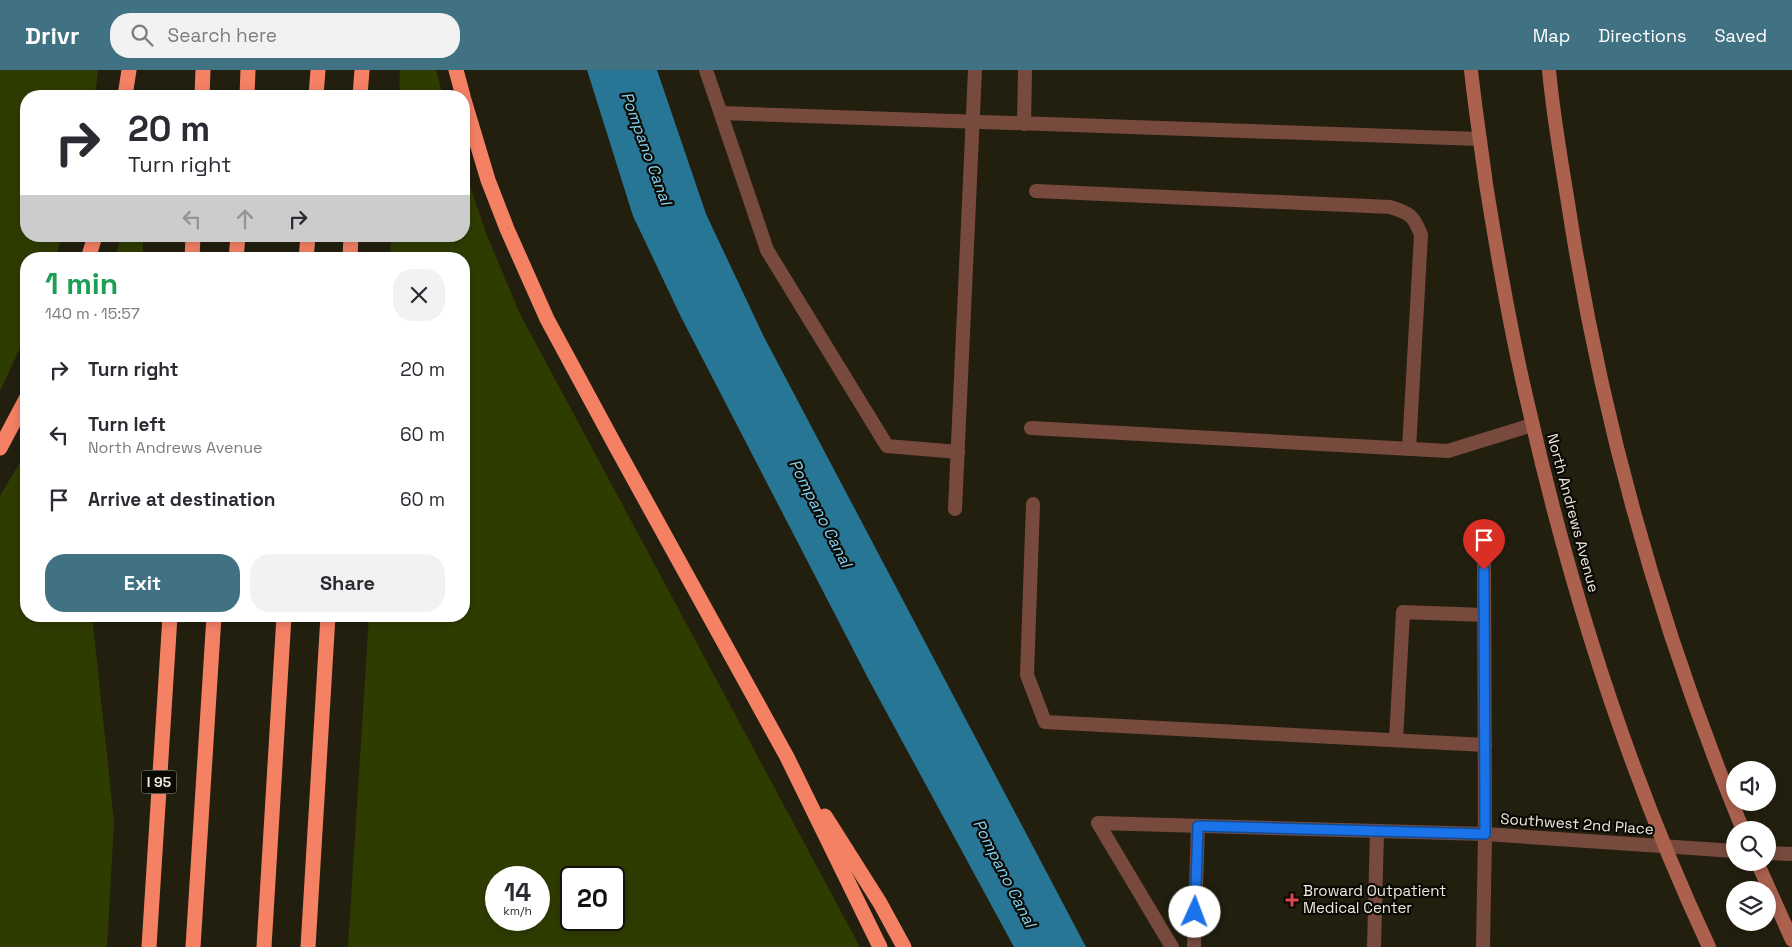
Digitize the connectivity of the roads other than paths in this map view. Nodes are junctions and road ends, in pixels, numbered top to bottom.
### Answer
1 (128, 70) edge
2 (203, 70) edge
3 (248, 70) edge
4 (318, 70) edge
5 (362, 70) edge
6 (456, 70) edge
7 (706, 70) edge
8 (975, 70) edge
9 (1025, 70) edge
10 (1471, 70) edge
11 (1549, 70) edge
12 (126, 90) edge
13 (202, 90) edge
14 (247, 90) edge
15 (316, 90) edge
16 (360, 90) edge
17 (461, 90) edge
18 (721, 113) junction
19 (470, 120) edge
20 (974, 122) junction
21 (1024, 124) junction
22 (1480, 139) junction
23 (1036, 191) dead end
24 (20, 410) edge
25 (1532, 425) junction
26 (1031, 428) dead end
27 (0, 448) edge
28 (1409, 449) junction
29 (958, 452) junction
30 (1033, 504) dead end
31 (955, 509) dead end
32 (1484, 555) dead end
33 (1484, 615) junction
34 (170, 622) edge
35 (214, 622) edge
36 (284, 622) edge
37 (328, 622) edge
38 (1396, 740) junction
39 (1485, 744) junction
40 (787, 757) junction
41 (1739, 821) edge
42 (1198, 826) junction
43 (1377, 831) junction
44 (1485, 834) junction
45 (1666, 847) junction
46 (1726, 850) edge
47 (1776, 853) edge
48 (1792, 854) edge
49 (1761, 871) edge
50 (1792, 940) edge
51 (149, 947) edge
52 (193, 947) edge
53 (264, 947) edge
54 (308, 947) edge
55 (880, 947) edge
56 (904, 947) edge
57 (1172, 947) edge
58 (1194, 947) edge
59 (1374, 947) edge
60 (1483, 947) edge
61 (1710, 947) edge

1 - 12 highway
2 - 13 highway
3 - 14 highway
4 - 15 highway
5 - 16 highway
6 - 17 highway
7 - 18 street
8 - 20 street
9 - 21 street
10 - 22 main road, North Andrews Avenue
11 - 41 main road
18 - 20 street
18 - 29 street
19 - 40 highway
20 - 21 street
20 - 29 street
21 - 22 street
22 - 25 main road, North Andrews Avenue
23 - 28 street
24 - 27 highway
25 - 28 street
25 - 45 main road, North Andrews Avenue
26 - 28 street
29 - 31 street
30 - 38 street
32 - 33 street
33 - 38 street
33 - 39 street
34 - 51 highway, I 95
35 - 52 highway
36 - 53 highway
37 - 54 highway
38 - 39 street
39 - 44 street
40 - 55 highway
40 - 56 highway
42 - 43 street, Southwest 2nd Place
42 - 57 street, Southwest 2nd Place
42 - 58 street
43 - 44 street, Southwest 2nd Place
43 - 59 street
44 - 45 street, Southwest 2nd Place
44 - 60 street
45 - 46 street, Southwest 2nd Place
45 - 61 main road, North Andrews Avenue
47 - 48 street
49 - 50 main road

